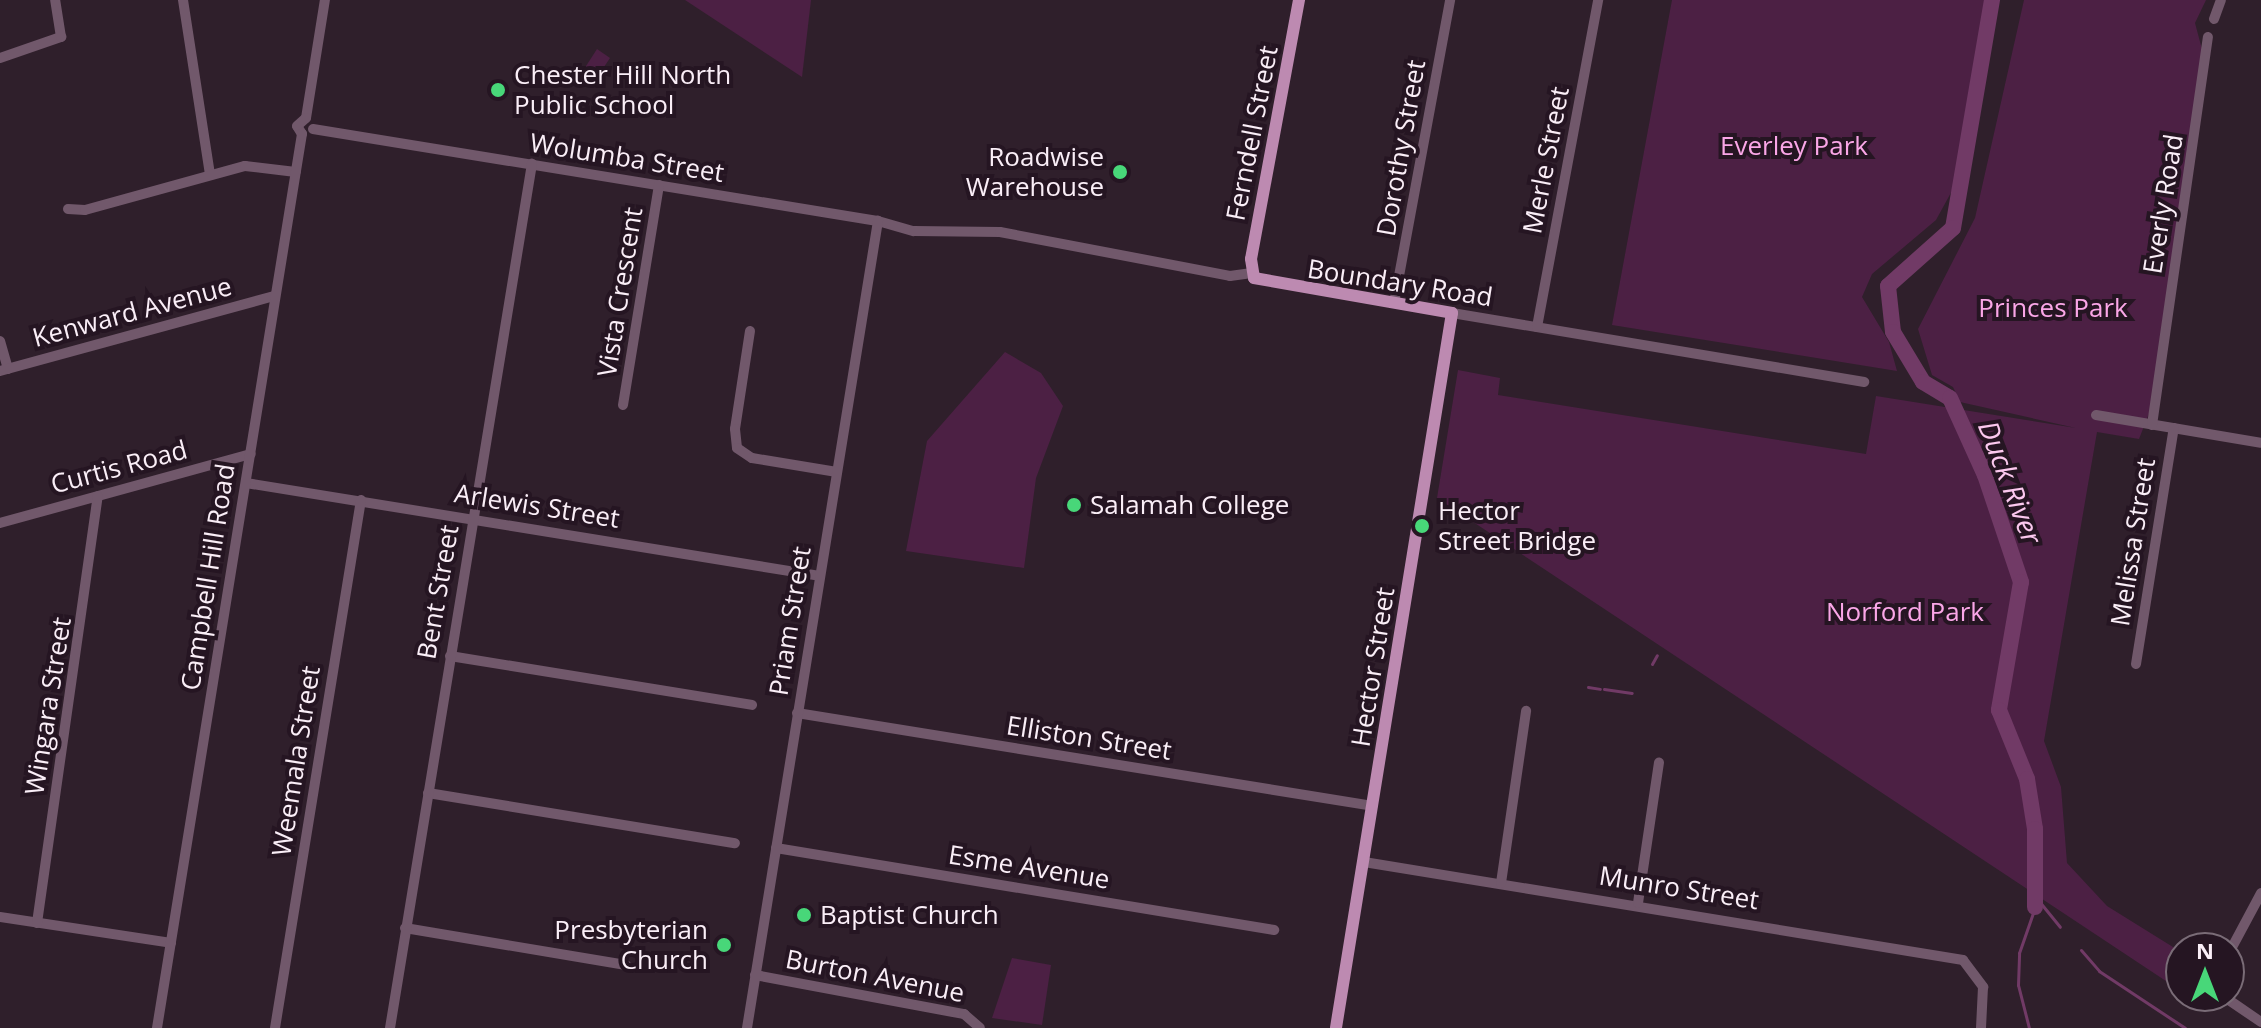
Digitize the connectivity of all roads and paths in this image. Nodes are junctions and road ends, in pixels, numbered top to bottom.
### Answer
1 (55, 0) edge
2 (183, 0) edge
3 (325, 0) edge
4 (1299, 0) edge
5 (1450, 0) edge
6 (1598, 0) edge
7 (2221, 0) edge
8 (2214, 19) dead end
9 (2208, 37) dead end
10 (0, 58) edge
11 (306, 118) junction
12 (313, 129) junction
13 (302, 134) junction
14 (532, 164) junction
15 (296, 172) junction
16 (210, 175) junction
17 (659, 185) junction
18 (68, 209) dead end
19 (878, 221) junction
20 (933, 234) joint
21 (1252, 273) junction
22 (275, 296) junction
23 (1394, 303) junction
24 (1452, 313) junction
25 (1537, 327) junction
26 (750, 331) dead end
27 (0, 341) edge
28 (4, 370) edge
29 (1864, 382) dead end
30 (623, 405) dead end
31 (2096, 415) dead end
32 (2152, 425) junction
33 (2174, 428) junction
34 (2261, 443) edge
35 (251, 454) junction
36 (837, 472) junction
37 (246, 483) junction
38 (98, 496) junction
39 (361, 500) junction
40 (474, 518) junction
41 (0, 523) edge
42 (820, 576) junction
43 (450, 656) junction
44 (2136, 664) dead end
45 (752, 705) dead end
46 (1526, 711) dead end
47 (797, 713) junction
48 (1659, 763) dead end
49 (428, 793) junction
50 (1373, 806) junction
51 (735, 843) dead end
52 (776, 848) junction
53 (1364, 862) junction
54 (1501, 883) junction
55 (2261, 893) edge
56 (1638, 903) junction
57 (0, 917) edge
58 (37, 923) junction
59 (405, 928) junction
60 (1274, 930) dead end
61 (2240, 932) edge
62 (171, 943) junction
63 (626, 965) dead end
64 (755, 975) junction
65 (157, 1028) edge
66 (275, 1028) edge
67 (390, 1028) edge
68 (747, 1028) edge
69 (980, 1028) edge
70 (1336, 1028) edge
71 (1981, 1028) edge

1 - 10 street
2 - 16 street
3 - 11 street
4 - 21 main road, Ferndell Street
5 - 23 street, Dorothy Street
6 - 25 street, Merle Street
7 - 8 street
9 - 32 street, Everly Road
11 - 12 street
11 - 13 street, Campbell Hill Road
12 - 13 street
12 - 14 street, Wolumba Street
13 - 15 street, Campbell Hill Road
14 - 17 street, Wolumba Street
14 - 40 street, Bent Street
15 - 16 street
15 - 22 street, Campbell Hill Road
16 - 18 street
17 - 19 street, Wolumba Street
17 - 30 street, Vista Crescent
19 - 20 street, Wolumba Street
19 - 36 street, Priam Street
20 - 21 street, Boundary Road
21 - 23 main road, Boundary Road
22 - 28 street, Kenward Avenue
22 - 35 street, Campbell Hill Road
23 - 24 main road, Boundary Road
24 - 25 street, Boundary Road
24 - 50 main road, Hector Street
25 - 29 street, Boundary Road
26 - 36 street
27 - 28 street
31 - 32 street
32 - 33 street
33 - 34 street
33 - 44 street, Melissa Street
35 - 37 street, Campbell Hill Road
35 - 38 street, Curtis Road
36 - 42 street, Priam Street
37 - 39 street, Arlewis Street
37 - 62 street, Campbell Hill Road
38 - 41 street, Curtis Road
38 - 58 street, Wingara Street
39 - 40 street, Arlewis Street
39 - 66 street, Weemala Street
40 - 42 street, Arlewis Street
40 - 43 street, Bent Street
42 - 47 street, Priam Street
43 - 45 street
43 - 49 street, Bent Street
46 - 54 street
47 - 50 street, Elliston Street
47 - 52 street, Priam Street
48 - 56 street
49 - 51 street
49 - 59 street, Bent Street
50 - 53 main road, Hector Street
52 - 60 street, Esme Avenue
52 - 64 street, Priam Street
53 - 54 street, Munro Street
53 - 70 main road, Hector Street
54 - 56 street, Munro Street
55 - 61 street
56 - 71 street, Munro Street
57 - 58 street
58 - 62 street
59 - 63 street
59 - 67 street, Bent Street
62 - 65 street, Campbell Hill Road
64 - 68 street, Priam Street
64 - 69 street, Burton Avenue

